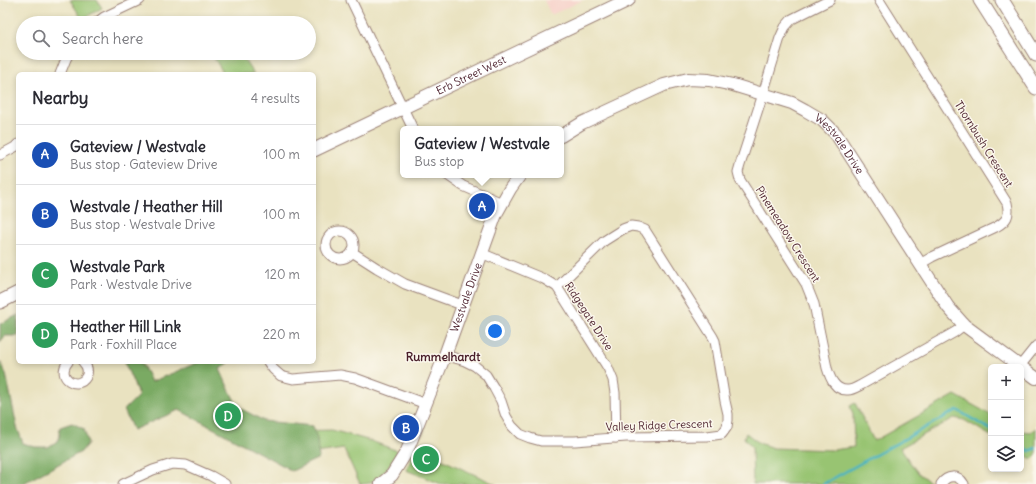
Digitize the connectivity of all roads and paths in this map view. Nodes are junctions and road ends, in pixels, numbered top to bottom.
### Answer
1 (140, 0) edge
2 (352, 0) edge
3 (628, 0) edge
4 (830, 0) edge
5 (879, 0) edge
6 (980, 0) edge
7 (1002, 0) edge
8 (106, 16) edge
9 (1036, 55) edge
10 (66, 60) edge
11 (61, 72) edge
12 (1036, 88) edge
13 (763, 94) junction
14 (403, 108) junction
15 (412, 126) edge
16 (564, 134) edge
17 (16, 146) edge
18 (316, 149) edge
19 (0, 155) edge
20 (451, 178) edge
21 (518, 178) edge
22 (502, 203) junction
23 (352, 252) dead end
24 (481, 254) junction
25 (920, 264) junction
26 (557, 287) junction
27 (16, 294) edge
28 (0, 302) edge
29 (462, 305) junction
30 (964, 326) junction
31 (1036, 346) edge
32 (445, 355) junction
33 (66, 364) edge
34 (88, 364) edge
35 (269, 364) edge
36 (1017, 364) edge
37 (1022, 364) edge
38 (1024, 369) edge
39 (1036, 378) edge
40 (426, 404) junction
41 (616, 438) junction
42 (123, 484) edge
43 (225, 484) edge
44 (381, 484) edge
45 (941, 484) edge
46 (964, 484) edge

1 - 8 street
2 - 14 street
3 - 14 main road, Erb Street West
4 - 13 street
5 - 25 street, Thornbush Crescent
6 - 12 main road
7 - 9 main road
10 - 11 street
13 - 16 street, Westvale Drive
13 - 25 street, Westvale Drive
13 - 30 street, Pinemeadow Crescent
14 - 15 street
14 - 18 main road, Erb Street West
17 - 19 street
20 - 22 street
21 - 22 street, Westvale Drive
22 - 24 street, Westvale Drive
23 - 29 street
24 - 26 street, Ridgegate Drive
24 - 29 street, Westvale Drive
25 - 30 street, Westvale Drive
26 - 41 street, Ridgegate Drive
26 - 41 street, Valley Ridge Crescent
27 - 28 main road
29 - 32 street, Westvale Drive
30 - 36 street, Westvale Drive
31 - 37 street
32 - 40 street, Westvale Drive
32 - 41 street, Valley Ridge Crescent
33 - 34 street
35 - 40 street
38 - 39 street, Westvale Drive
40 - 44 street, Westvale Drive
42 - 43 street
45 - 46 street

